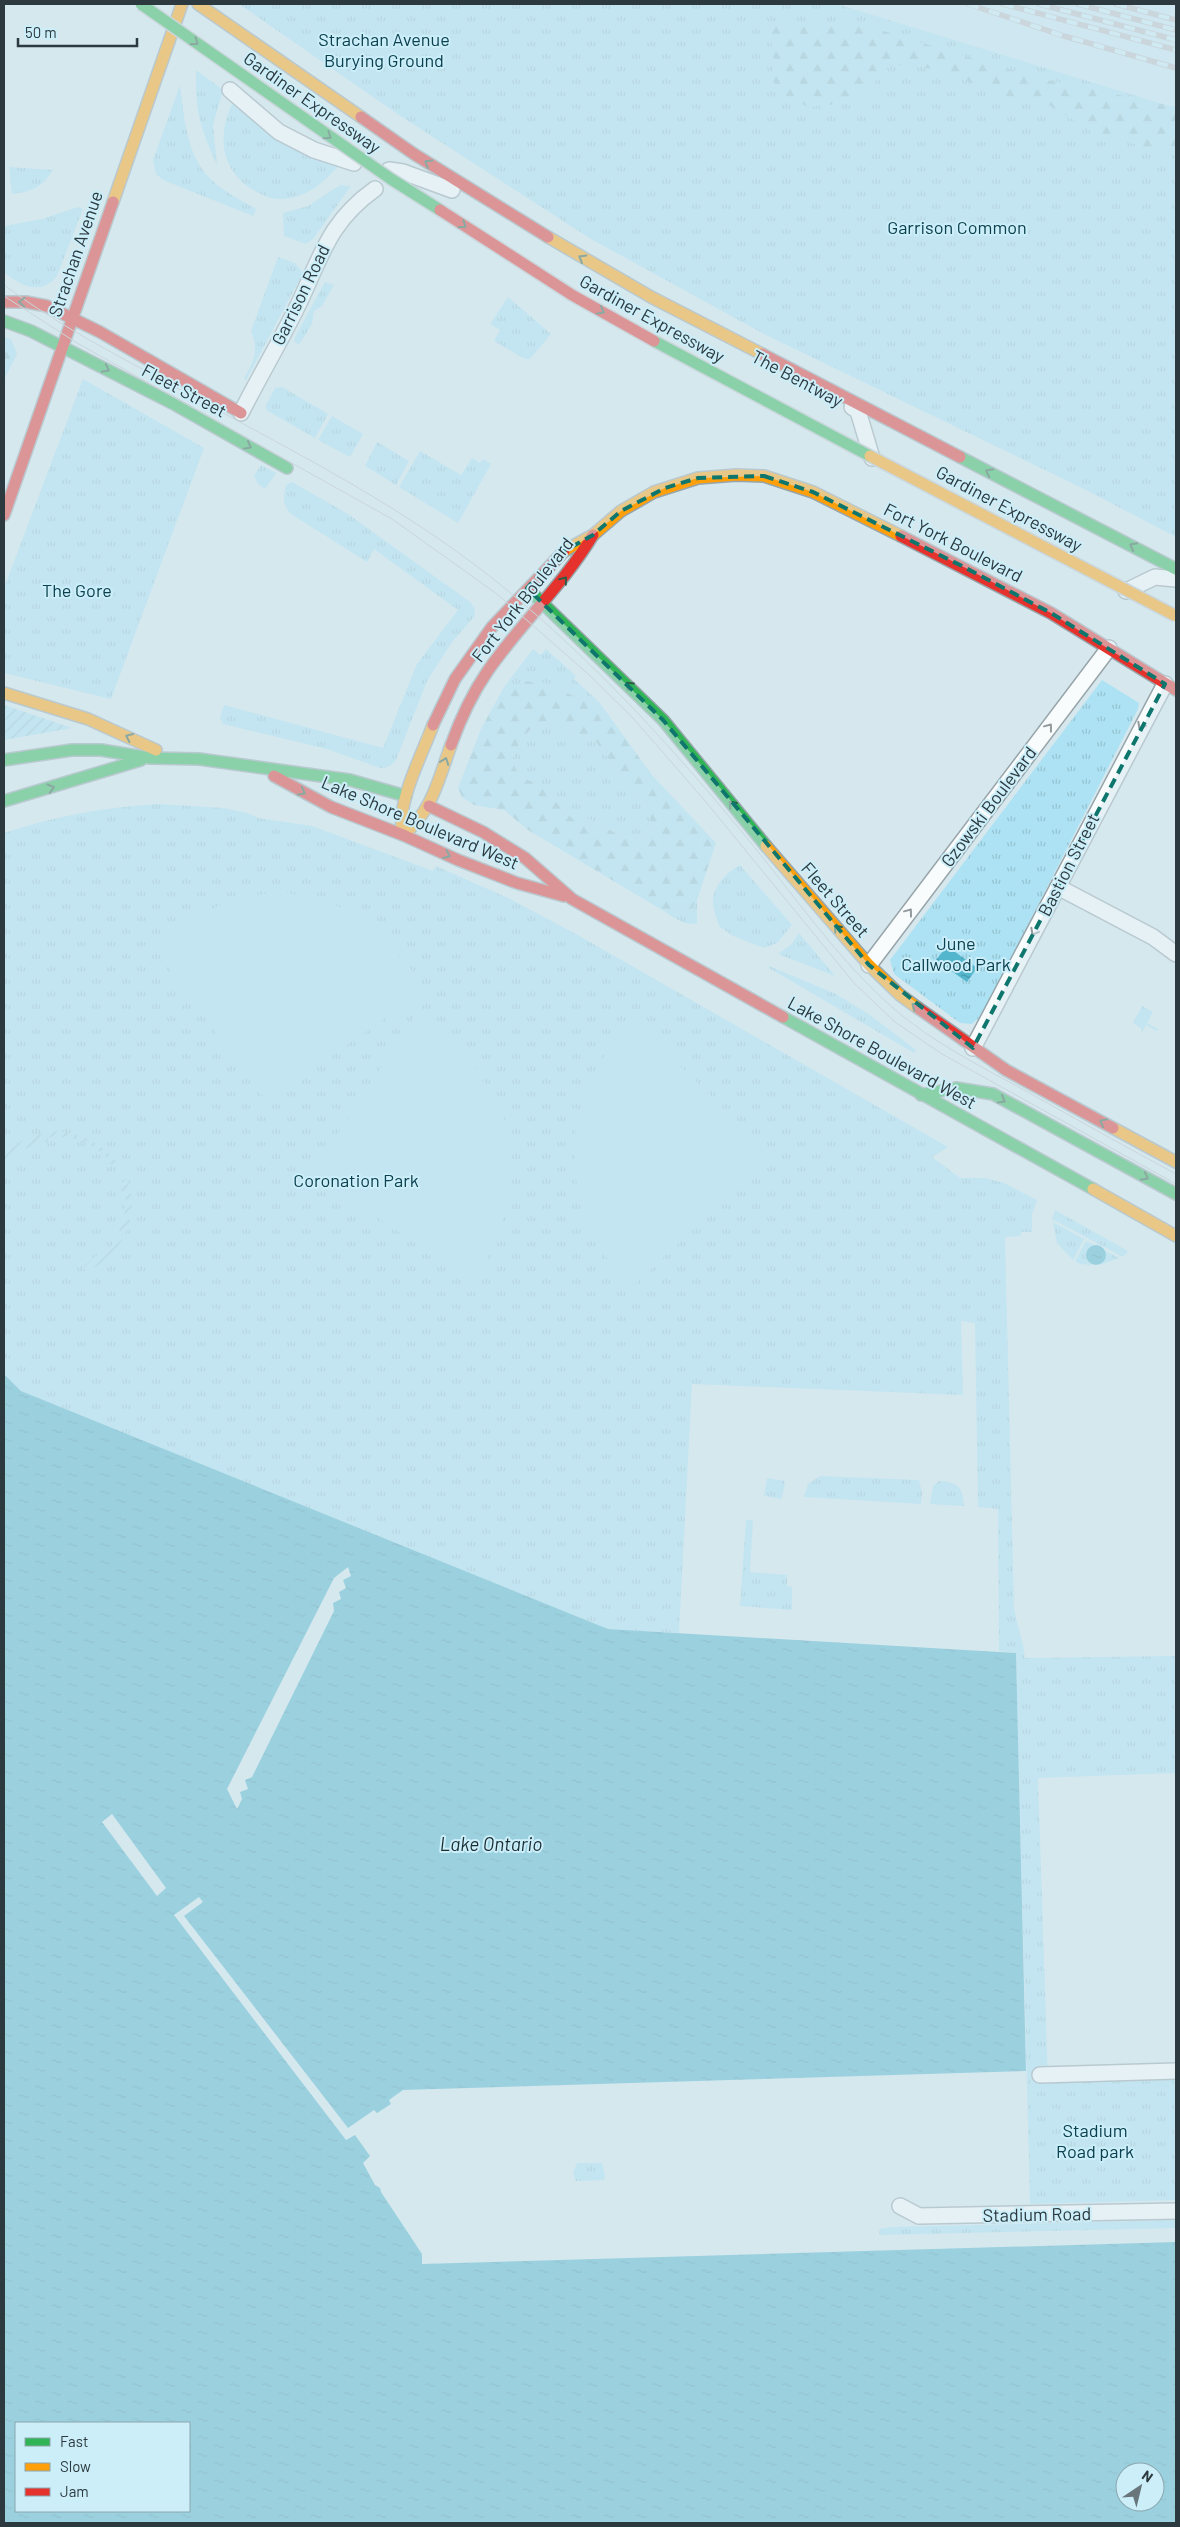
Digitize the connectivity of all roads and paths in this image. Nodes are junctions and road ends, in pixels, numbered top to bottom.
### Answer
1 (140, 4) edge
2 (182, 4) edge
3 (198, 4) edge
4 (230, 90) dead end
5 (375, 189) dead end
6 (4, 302) edge
7 (72, 318) junction
8 (4, 321) edge
9 (62, 347) junction
10 (242, 413) joint
11 (287, 468) dead end
12 (4, 515) edge
13 (593, 535) junction
14 (1176, 569) edge
15 (1176, 579) edge
16 (527, 588) junction
17 (544, 604) junction
18 (1176, 616) edge
19 (1109, 648) junction
20 (1170, 687) edge
21 (4, 693) edge
22 (150, 758) junction
23 (173, 758) junction
24 (4, 760) edge
25 (260, 768) junction
26 (406, 796) junction
27 (4, 801) edge
28 (429, 806) junction
29 (402, 835) junction
30 (1058, 887) junction
31 (572, 899) junction
32 (1176, 954) edge
33 (869, 965) junction
34 (973, 1048) junction
35 (921, 1095) junction
36 (1176, 1162) edge
37 (1176, 1194) edge
38 (1176, 1236) edge
39 (1176, 2071) edge
40 (1040, 2075) dead end
41 (900, 2206) dead end
42 (1176, 2212) edge

1 -> 18 main road, Gardiner Expressway, bridge
2 - 7 main road, Strachan Avenue
14 -> 3 main road, Gardiner Expressway
4 - 15 street, The Bentway
5 - 10 street, Garrison Road
7 -> 6 main road, Fleet Street
7 - 9 main road, Strachan Avenue
7 - 10 main road, Fleet Street
8 - 9 main road, Fleet Street
9 -> 11 main road, Fleet Street
9 - 12 main road, Strachan Avenue
13 - 16 main road, Fort York Boulevard
17 -> 13 main road, Fort York Boulevard
13 - 19 main road, Fort York Boulevard
16 - 17 main road, Fleet Street
16 - 26 main road, Fort York Boulevard
28 -> 17 main road, Fort York Boulevard
33 -> 17 main road, Fleet Street
19 - 20 main road, Fort York Boulevard
33 -> 19 street, Gzowski Boulevard
20 -> 30 street, Bastion Street
23 -> 21 main road
22 - 23 main road, Lake Shore Boulevard West
22 - 24 main road, Lake Shore Boulevard West
27 -> 22 main road, Lake Shore Boulevard West
23 - 25 main road, Lake Shore Boulevard West
25 - 26 main road, Lake Shore Boulevard West
25 -> 29 main road, Lake Shore Boulevard West
26 - 29 main road, Fort York Boulevard
28 - 29 main road, Fort York Boulevard
28 - 31 main road, Lake Shore Boulevard West
29 -> 31 main road, Lake Shore Boulevard West
30 - 32 street
30 -> 34 street, Bastion Street
31 - 35 main road, Lake Shore Boulevard West
34 -> 33 main road, Fleet Street
36 -> 34 main road, Fleet Street
35 -> 37 main road
35 - 38 main road, Lake Shore Boulevard West
39 - 40 street
41 - 42 street, Stadium Road

